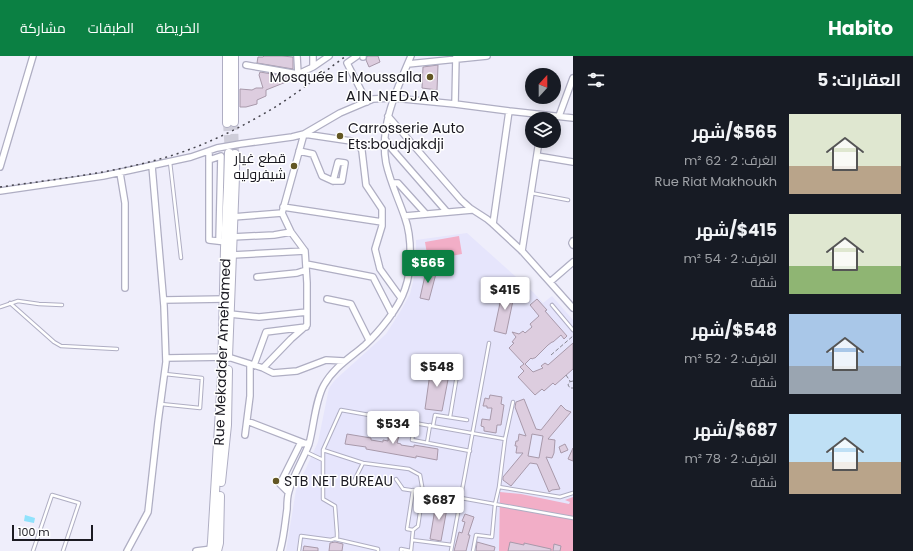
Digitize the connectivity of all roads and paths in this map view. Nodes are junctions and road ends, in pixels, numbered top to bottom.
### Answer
1 (33, 56) edge
2 (227, 56) edge
3 (234, 56) edge
4 (296, 56) edge
5 (313, 56) edge
6 (329, 56) edge
7 (361, 56) edge
8 (411, 56) edge
9 (487, 56) edge
10 (456, 58) edge
11 (408, 64) junction
12 (246, 65) dead end
13 (313, 67) junction
14 (298, 74) junction
15 (573, 78) edge
16 (393, 98) junction
17 (367, 102) junction
18 (455, 104) junction
19 (509, 111) junction
20 (560, 112) edge
21 (525, 114) edge
22 (388, 116) junction
23 (561, 116) edge
24 (573, 118) edge
25 (304, 134) junction
26 (385, 139) junction
27 (538, 148) edge
28 (299, 151) junction
29 (209, 152) junction
30 (537, 156) junction
31 (209, 160) junction
32 (170, 161) junction
33 (573, 162) edge
34 (152, 166) junction
35 (0, 167) edge
36 (120, 173) junction
37 (333, 181) dead end
38 (392, 183) junction
39 (0, 191) edge
40 (531, 193) junction
41 (568, 200) dead end
42 (283, 210) junction
43 (472, 210) junction
44 (447, 212) junction
45 (426, 214) junction
46 (405, 216) junction
47 (233, 217) junction
48 (382, 222) junction
49 (494, 224) junction
50 (291, 232) junction
51 (232, 236) junction
52 (573, 241) edge
53 (223, 242) junction
54 (573, 244) edge
55 (305, 251) junction
56 (522, 251) junction
57 (232, 255) junction
58 (182, 258) dead end
59 (573, 262) edge
60 (306, 267) junction
61 (257, 277) dead end
62 (550, 282) junction
63 (125, 288) dead end
64 (401, 298) junction
65 (224, 299) junction
66 (327, 299) dead end
67 (164, 300) junction
68 (10, 303) junction
69 (62, 305) dead end
70 (552, 305) dead end
71 (0, 307) edge
72 (573, 308) edge
73 (307, 312) junction
74 (230, 314) junction
75 (392, 314) junction
76 (306, 327) junction
77 (573, 330) edge
78 (573, 336) edge
79 (369, 340) junction
80 (490, 343) dead end
81 (117, 349) dead end
82 (551, 355) dead end
83 (226, 357) junction
84 (166, 358) junction
85 (344, 361) junction
86 (460, 363) dead end
87 (252, 365) junction
88 (263, 368) junction
89 (164, 374) junction
90 (566, 375) dead end
91 (570, 381) junction
92 (573, 381) edge
93 (573, 388) edge
94 (512, 402) dead end
95 (160, 404) junction
96 (450, 417) junction
97 (468, 420) dead end
98 (247, 421) junction
99 (415, 423) junction
100 (432, 426) junction
101 (473, 433) junction
102 (245, 435) dead end
103 (505, 439) junction
104 (306, 443) junction
105 (427, 443) junction
106 (323, 450) junction
107 (470, 451) junction
108 (305, 452) junction
109 (323, 460) junction
110 (363, 463) junction
111 (289, 466) junction
112 (297, 470) junction
113 (396, 479) dead end
114 (353, 483) dead end
115 (499, 487) junction
116 (413, 490) junction
117 (288, 492) junction
118 (423, 492) junction
119 (573, 493) edge
120 (461, 498) junction
121 (495, 504) junction
122 (573, 518) edge
123 (413, 530) junction
124 (335, 538) junction
125 (412, 540) junction
126 (452, 545) junction
127 (213, 550) edge
128 (33, 551) edge
129 (63, 551) edge
130 (127, 551) edge
131 (196, 551) edge
132 (280, 551) edge
133 (299, 551) edge
134 (378, 551) edge
135 (401, 551) edge
136 (451, 551) edge
137 (472, 551) edge

1 - 35 street
2 - 3 main road
4 - 14 street
5 - 13 street
6 - 13 street
7 - 17 street
8 - 11 street
9 - 10 street
10 - 11 street
10 - 18 street
11 - 16 street
12 - 14 street
13 - 14 street
15 - 20 street
16 - 17 street
16 - 18 street
16 - 22 street
17 - 25 street
18 - 19 street
19 - 21 street
19 - 49 street
22 - 26 street
22 - 43 street
23 - 24 street
25 - 28 street
25 - 29 street
25 - 48 street
26 - 38 street
26 - 44 street
27 - 30 street
28 - 37 street
28 - 42 street
29 - 31 street
29 - 32 street
30 - 33 street
30 - 40 street
31 - 53 street
31 - 53 street
32 - 34 street
32 - 58 lane
34 - 36 street
34 - 67 street
36 - 39 street
36 - 63 street
38 - 45 street
38 - 46 street
40 - 41 lane
40 - 56 street
42 - 47 street
42 - 48 street
42 - 50 street
43 - 44 street
43 - 49 street
44 - 45 street
45 - 46 street
46 - 64 street
47 - 51 main road, Rue Mekadder Amehamed
47 - 53 main road, Rue Mekadder Amehamed
48 - 64 street
49 - 56 street
50 - 51 street
50 - 55 street
51 - 57 main road, Rue Mekadder Amehamed
52 - 54 street
53 - 65 main road, Rue Mekadder Amehamed
55 - 57 street
55 - 60 street
56 - 62 street
57 - 74 main road, Rue Mekadder Amehamed
59 - 62 street
60 - 61 street
60 - 73 street
60 - 75 street
62 - 72 street
64 - 75 street
65 - 67 street
65 - 83 main road, Rue Mekadder Amehamed
66 - 79 street
67 - 84 street
68 - 69 lane
68 - 71 lane
68 - 81 lane
70 - 77 lane
73 - 74 street
73 - 76 street
74 - 83 main road, Rue Mekadder Amehamed
75 - 79 street
76 - 87 street
76 - 88 street
78 - 82 path
79 - 85 street
80 - 101 lane
83 - 84 street
83 - 87 street
83 - 127 main road, Rue Mekadder Amehamed
84 - 89 street
85 - 88 street
85 - 104 street
86 - 96 lane
87 - 88 street
87 - 98 street
89 - 95 street
89 - 95 lane
90 - 91 path
91 - 92 path
91 - 93 path
94 - 103 lane
95 - 130 street
96 - 97 lane
96 - 100 lane
98 - 102 street
98 - 104 street
99 - 100 lane
99 - 105 lane
99 - 106 lane
100 - 101 lane
100 - 105 lane
101 - 103 lane
101 - 107 lane
103 - 115 lane
104 - 108 street
104 - 111 street
105 - 107 lane
106 - 109 lane
106 - 110 lane
107 - 120 lane
108 - 109 lane
108 - 112 street
109 - 124 lane
110 - 114 lane
110 - 118 lane
111 - 112 street
111 - 117 street
112 - 117 street
113 - 116 lane
115 - 119 lane
115 - 121 lane
116 - 118 lane
116 - 123 lane
117 - 132 street
118 - 120 lane
118 - 123 lane
120 - 121 lane
120 - 126 lane
121 - 122 lane
121 - 137 lane
123 - 125 lane
124 - 133 lane
124 - 134 lane
125 - 126 lane
125 - 135 lane
126 - 136 lane
127 - 131 street
128 - 129 lane

